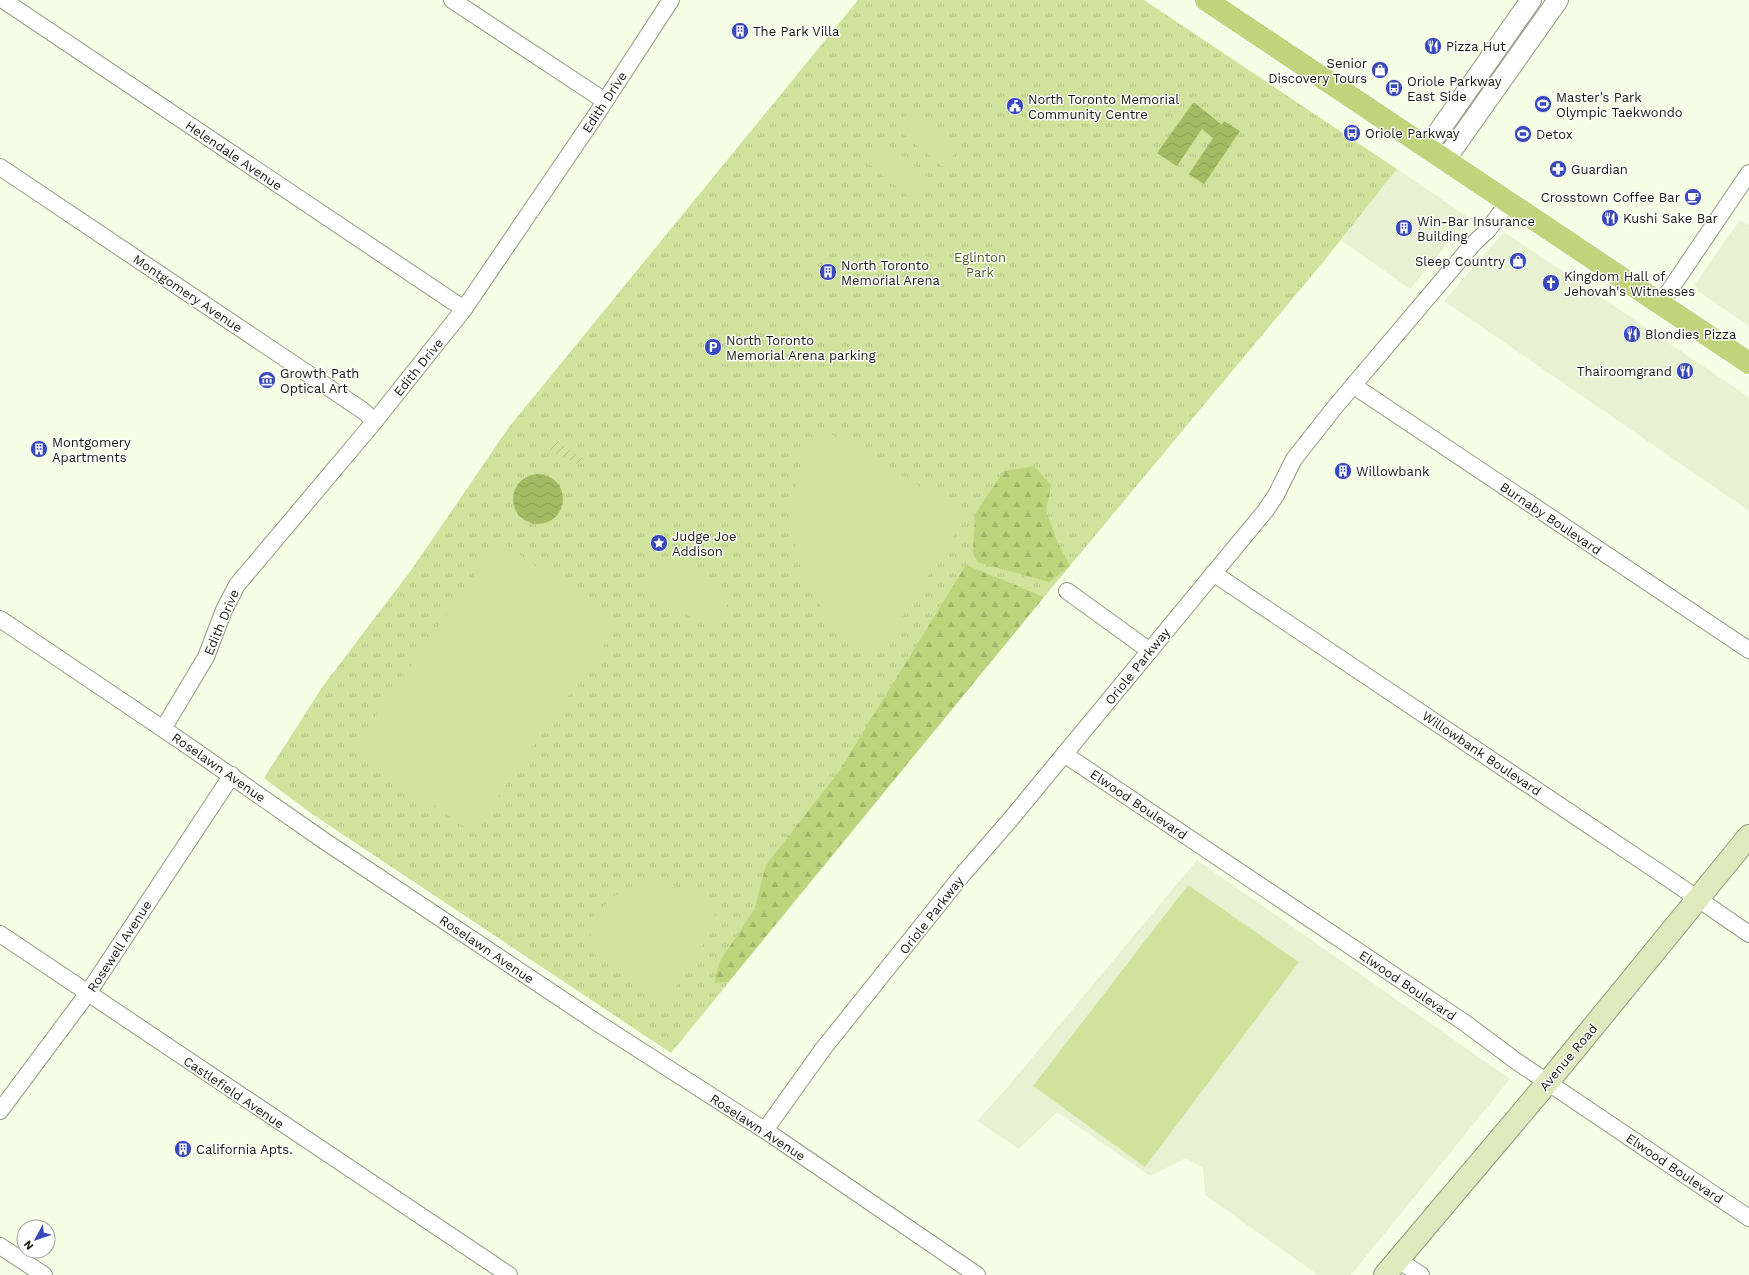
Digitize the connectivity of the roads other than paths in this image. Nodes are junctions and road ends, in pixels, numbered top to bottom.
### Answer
1 (3, 0) edge
2 (452, 0) edge
3 (671, 0) edge
4 (1531, 0) edge
5 (1558, 0) edge
6 (1212, 2) edge
7 (1462, 95) junction
8 (605, 101) junction
9 (1482, 108) junction
10 (1427, 148) junction
11 (1445, 160) junction
12 (0, 167) edge
13 (1749, 173) edge
14 (1509, 201) junction
15 (1661, 303) junction
16 (464, 309) junction
17 (1749, 363) edge
18 (1354, 386) junction
19 (375, 421) junction
20 (1213, 573) junction
21 (1067, 591) dead end
22 (0, 619) edge
23 (1749, 650) edge
24 (1150, 651) junction
25 (163, 729) junction
26 (1064, 754) junction
27 (232, 775) junction
28 (1749, 836) edge
29 (1698, 899) junction
30 (0, 934) edge
31 (1749, 934) edge
32 (88, 994) junction
33 (1548, 1082) junction
34 (0, 1111) edge
35 (765, 1130) junction
36 (1749, 1218) edge
37 (0, 1246) edge
38 (1391, 1267) edge
39 (44, 1275) edge
40 (509, 1275) edge
41 (977, 1275) edge
42 (1421, 1275) edge

1 - 16 street, Helendale Avenue
2 - 8 street
3 - 8 street, Edith Drive
4 - 7 street
5 - 9 street
6 - 10 main road
7 - 9 street
7 - 10 street
8 - 16 street, Edith Drive
9 - 11 street
10 - 11 main road
11 - 14 main road
12 - 19 street, Montgomery Avenue
13 - 15 street
14 - 15 main road
14 - 18 street, Oriole Parkway
15 - 17 main road
16 - 19 street, Edith Drive
18 - 20 street, Oriole Parkway
18 - 23 street, Burnaby Boulevard
19 - 25 street, Edith Drive
20 - 24 street, Oriole Parkway
20 - 29 street, Willowbank Boulevard
21 - 24 street
22 - 25 street, Roselawn Avenue
24 - 26 street, Oriole Parkway
25 - 27 street, Roselawn Avenue
26 - 33 street, Elwood Boulevard
26 - 35 street, Oriole Parkway
27 - 32 street, Rosewell Avenue
27 - 35 street, Roselawn Avenue
28 - 29 main road, Avenue Road
29 - 31 street, Willowbank Boulevard
29 - 33 main road, Avenue Road
30 - 32 street, Castlefield Avenue
32 - 34 street, Rosewell Avenue
32 - 40 street, Castlefield Avenue
33 - 36 street, Elwood Boulevard
33 - 38 main road, Avenue Road
35 - 41 street, Roselawn Avenue
37 - 39 street
38 - 42 street

